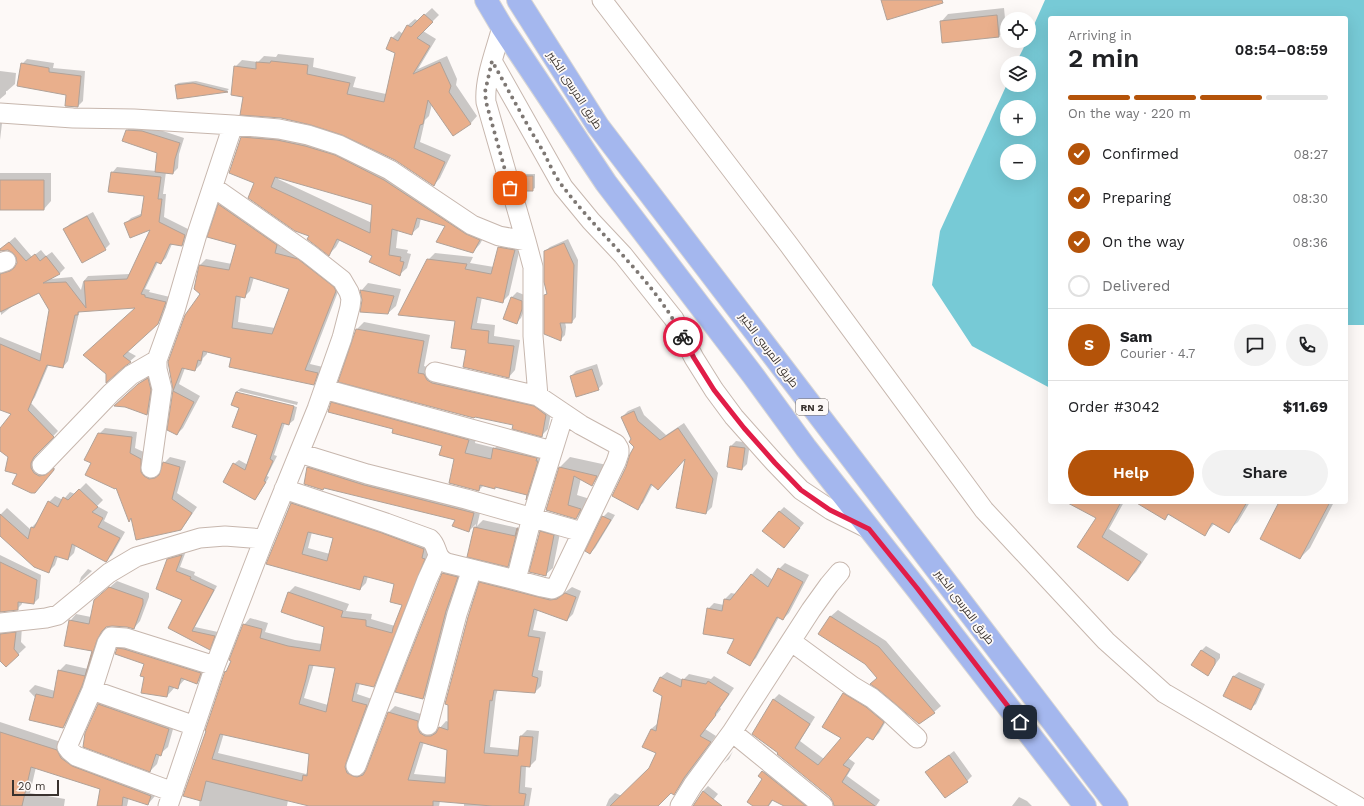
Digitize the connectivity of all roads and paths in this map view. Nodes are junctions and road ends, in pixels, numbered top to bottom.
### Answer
1 (486, 0) edge
2 (518, 0) edge
3 (602, 0) edge
4 (502, 27) junction
5 (492, 61) junction
6 (0, 113) edge
7 (233, 125) junction
8 (213, 187) junction
9 (526, 241) junction
10 (157, 360) junction
11 (435, 372) dead end
12 (324, 389) junction
13 (538, 396) junction
14 (564, 414) junction
15 (552, 452) junction
16 (299, 453) junction
17 (42, 465) dead end
18 (150, 468) dead end
19 (284, 489) junction
20 (532, 517) junction
21 (869, 529) junction
22 (582, 532) junction
23 (264, 539) junction
24 (438, 556) junction
25 (472, 569) junction
26 (840, 572) dead end
27 (516, 580) junction
28 (0, 623) edge
29 (792, 642) junction
30 (215, 666) junction
31 (92, 690) junction
32 (428, 725) dead end
33 (195, 726) junction
34 (732, 732) junction
35 (917, 738) dead end
36 (356, 766) dead end
37 (170, 799) edge
38 (680, 806) edge
39 (823, 806) edge
40 (1085, 806) edge
41 (1117, 806) edge
42 (1357, 806) edge

1 - 4 main road, RN 2
2 - 41 main road, طريق المرسى الكبير / RN 2
3 - 42 street
4 - 5 street
4 - 21 main road, RN 2
5 - 9 street
5 - 21 street
6 - 7 street
7 - 8 street
7 - 9 street
8 - 10 street
8 - 12 street
9 - 13 street
10 - 17 street
10 - 18 street
11 - 13 street
12 - 15 street
12 - 16 street
13 - 14 street
14 - 15 street
14 - 22 street
15 - 20 street
16 - 19 street
16 - 20 street
19 - 23 street
19 - 24 street
20 - 22 street
20 - 27 street
21 - 40 main road, RN 2
22 - 27 street
23 - 28 street
23 - 30 street
24 - 25 street
24 - 36 street
25 - 27 street
25 - 32 street
26 - 29 street
29 - 34 street
29 - 35 street
30 - 31 street
30 - 33 street
31 - 33 street
31 - 37 street
33 - 37 street
34 - 38 street
34 - 39 street

